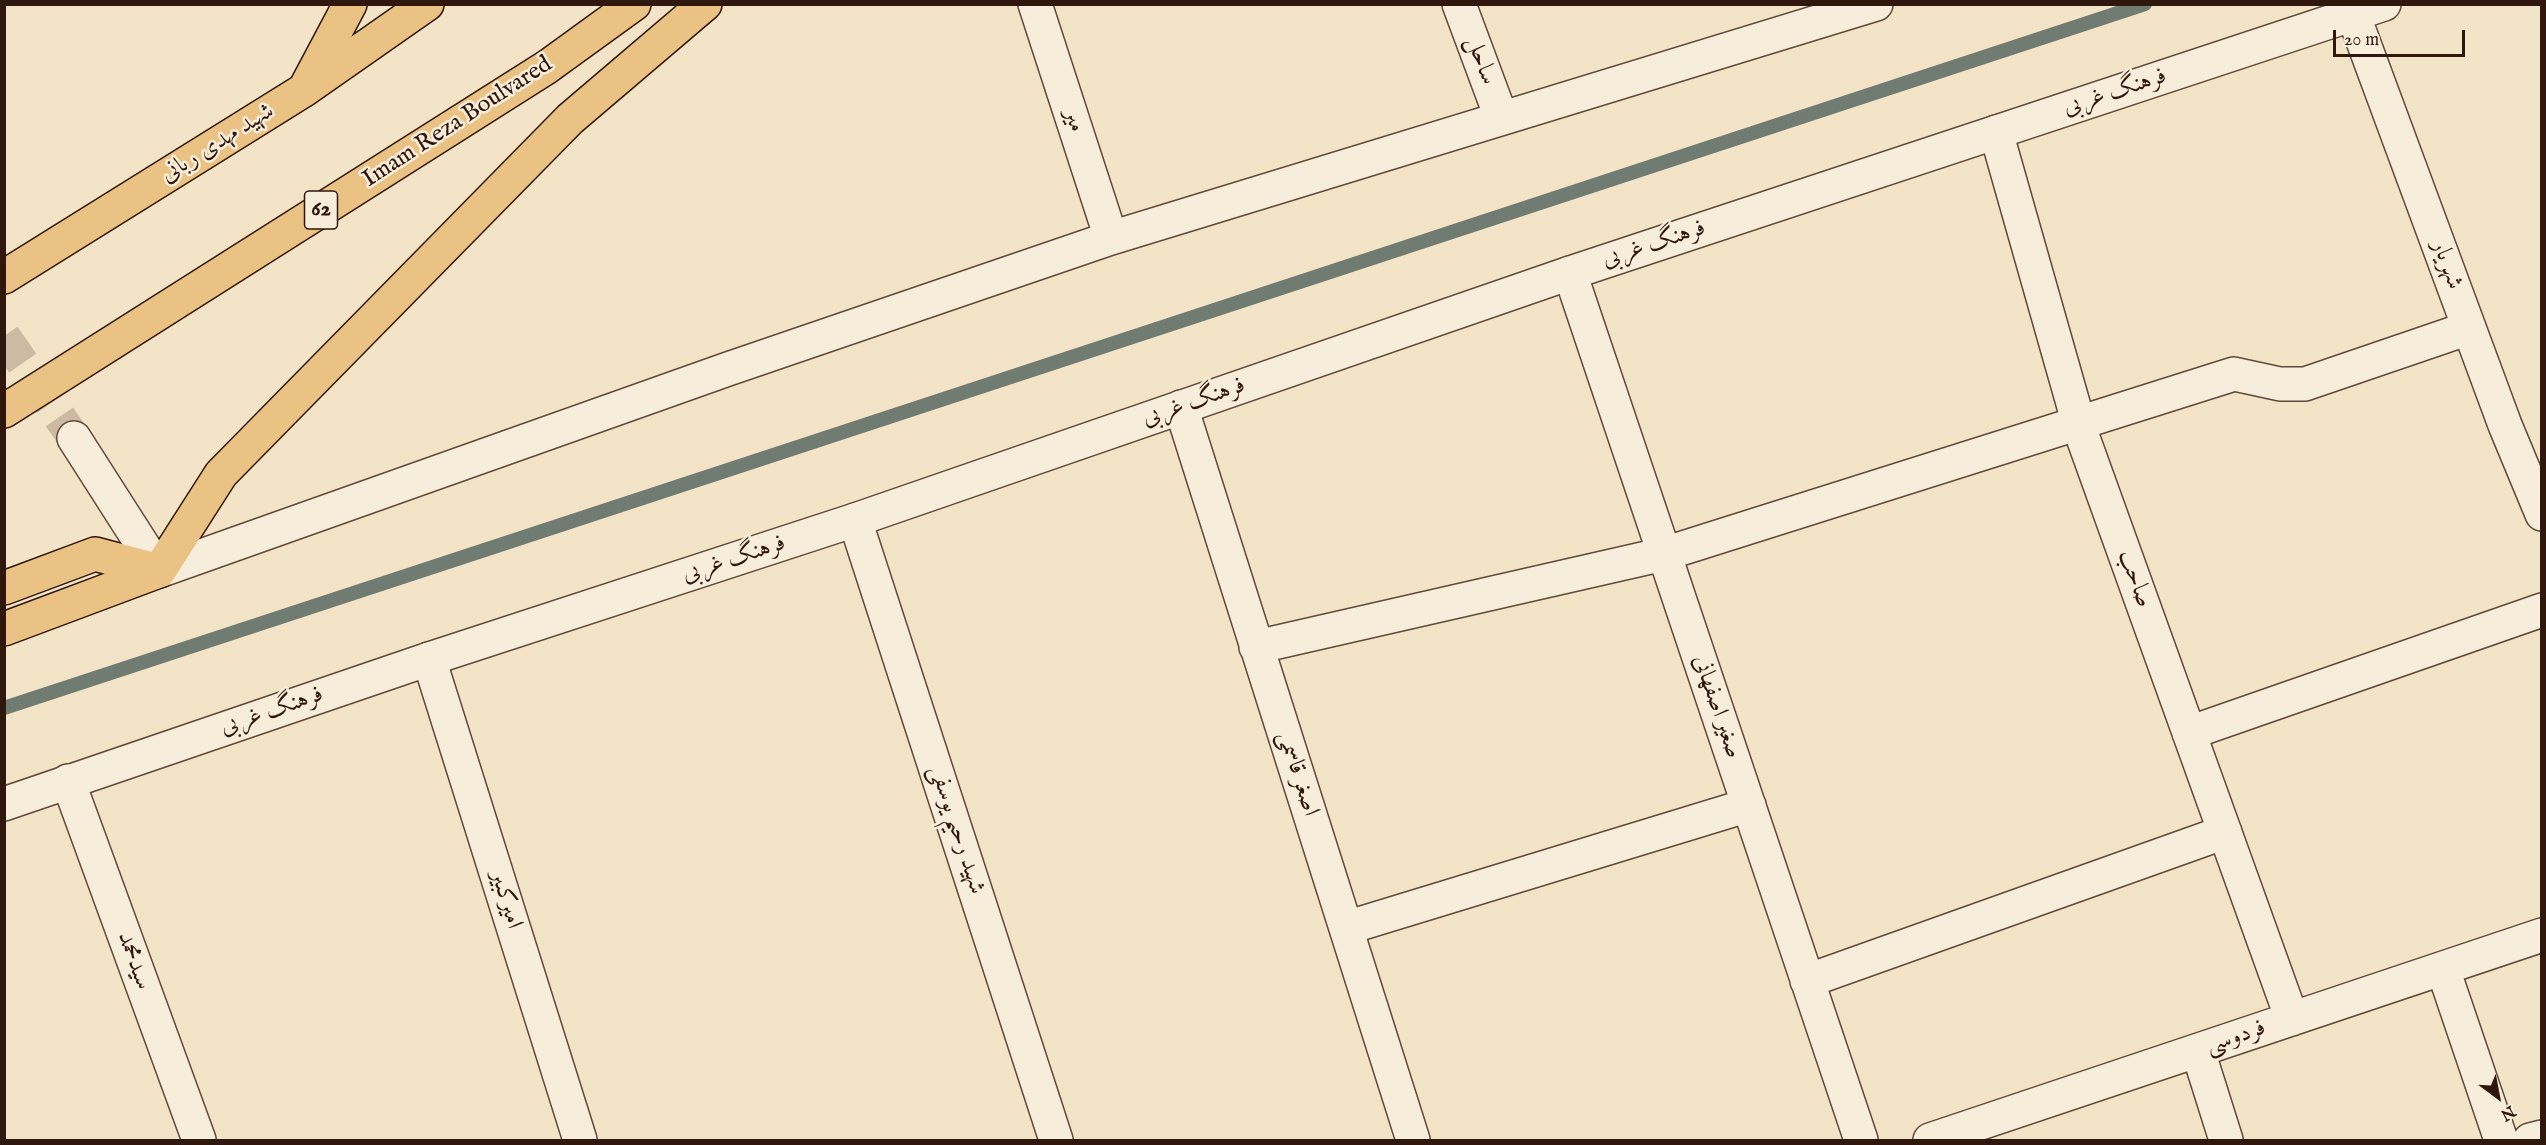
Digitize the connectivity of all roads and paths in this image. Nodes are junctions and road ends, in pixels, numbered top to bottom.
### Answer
1 (350, 4) edge
2 (427, 4) edge
3 (634, 4) edge
4 (705, 4) edge
5 (1035, 4) edge
6 (1460, 4) edge
7 (1876, 4) edge
8 (2384, 4) edge
9 (2353, 15) junction
10 (304, 90) junction
11 (1501, 117) junction
12 (1996, 132) junction
13 (1111, 238) junction
14 (1570, 273) junction
15 (4, 277) edge
16 (2469, 328) junction
17 (1181, 407) junction
18 (4, 411) edge
19 (2078, 422) junction
20 (74, 438) tunnel mouth
21 (2541, 514) edge
22 (855, 520) junction
23 (1664, 554) junction
24 (159, 571) junction
25 (4, 588) edge
26 (2541, 610) edge
27 (4, 628) edge
28 (1256, 647) junction
29 (429, 659) junction
30 (2189, 733) junction
31 (68, 781) junction
32 (4, 804) edge
33 (1749, 805) junction
34 (2225, 832) junction
35 (1346, 928) junction
36 (2541, 935) edge
37 (2443, 969) junction
38 (1807, 981) junction
39 (2292, 1019) junction
40 (2198, 1051) junction
41 (2541, 1137) edge
42 (199, 1140) edge
43 (580, 1140) edge
44 (1056, 1140) edge
45 (1413, 1140) edge
46 (1861, 1140) edge
47 (1930, 1140) edge
48 (2226, 1140) edge
49 (2501, 1140) edge
50 (2530, 1140) edge

1 - 10 highway
2 - 10 highway, شهید مهدی ربانی
3 - 18 highway, Imam Reza Boulvared / 62
4 - 24 highway
5 - 13 street, میر
6 - 11 street, ساحل
7 - 11 street
8 - 9 street, فرهنگ غربی
9 - 12 street, فرهنگ غربی
9 - 16 street, شهریار
10 - 15 highway, شهید مهدی ربانی
11 - 13 street
12 - 14 street, فرهنگ غربی
12 - 19 street, صاحب
13 - 24 street
14 - 17 street, فرهنگ غربی
14 - 23 street, صغیر اصفهانی
16 - 19 street
16 - 21 street, شهریار
17 - 22 street, فرهنگ غربی
17 - 28 street, اصغر قاسمی
19 - 23 street
19 - 30 street, صاحب
20 - 24 street
22 - 29 street, فرهنگ غربی
22 - 44 street, شهید رحیم یوسفی
23 - 28 street
23 - 33 street, صغیر اصفهانی
24 - 25 highway
24 - 27 highway
26 - 30 street
28 - 35 street, اصغر قاسمی
29 - 31 street, فرهنگ غربی
29 - 43 street, امیرکبیر
30 - 34 street, صاحب
31 - 32 street, فرهنگ غربی
31 - 42 street, سیدمحمد
33 - 35 street
33 - 38 street, صغیر اصفهانی
34 - 38 street
34 - 39 street, صاحب
35 - 45 street, اصغر قاسمی
36 - 37 street, فردوسی
37 - 39 street, فردوسی
37 - 49 street
38 - 46 street, صغیر اصفهانی
39 - 40 street, فردوسی
40 - 47 street, فردوسی
40 - 48 street
41 - 50 street

